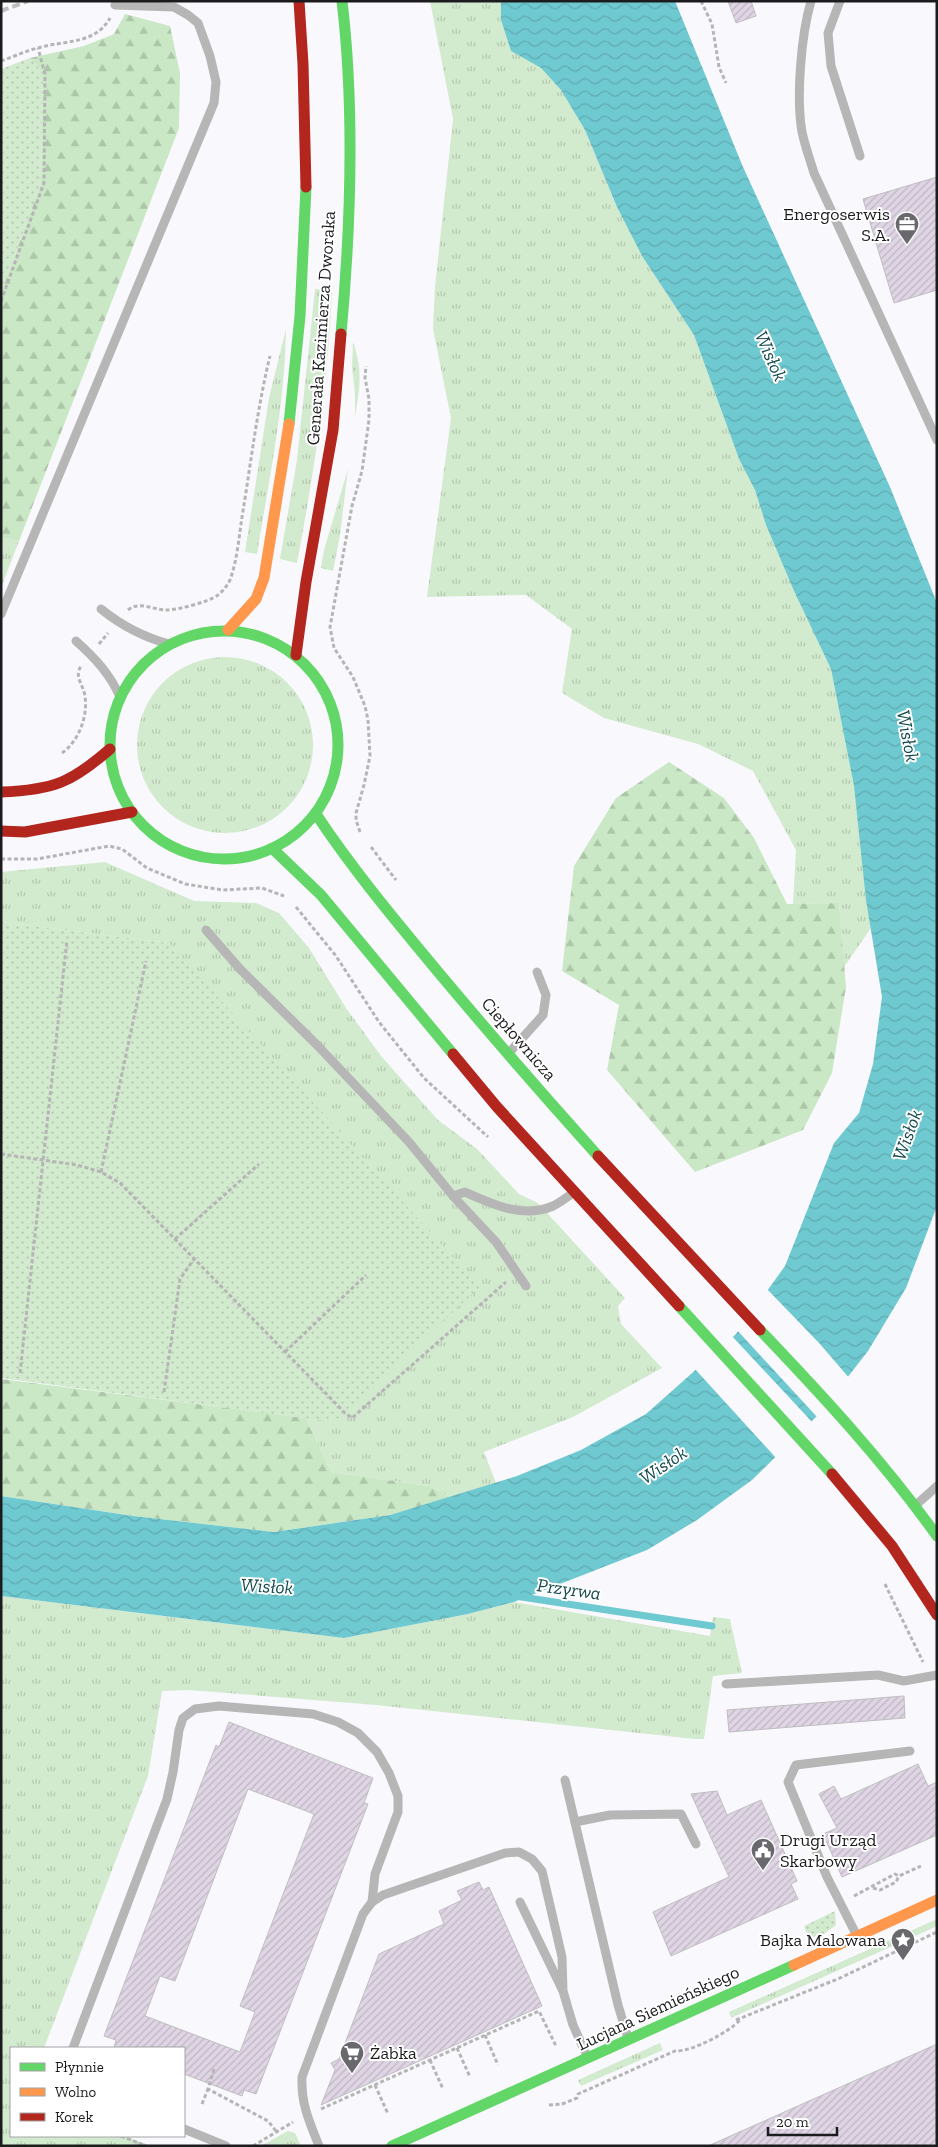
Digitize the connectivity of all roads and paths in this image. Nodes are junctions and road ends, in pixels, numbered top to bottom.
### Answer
1 (299, 1) edge
2 (342, 1) edge
3 (701, 1) edge
4 (811, 1) edge
5 (840, 1) edge
6 (115, 6) joint
7 (38, 48) junction
8 (1, 61) edge
9 (726, 83) dead end
10 (860, 156) dead end
11 (1, 301) edge
12 (271, 348) dead end
13 (366, 362) dead end
14 (937, 440) edge
15 (101, 609) dead end
16 (1, 614) edge
17 (117, 622) junction
18 (228, 630) junction
19 (76, 641) dead end
20 (169, 644) junction
21 (91, 654) junction
22 (296, 655) junction
23 (120, 698) junction
24 (110, 749) junction
25 (58, 757) dead end
26 (1, 792) edge
27 (132, 812) junction
28 (316, 814) junction
29 (1, 831) edge
30 (361, 834) dead end
31 (370, 846) dead end
32 (275, 851) junction
33 (1, 860) edge
34 (398, 883) dead end
35 (206, 930) dead end
36 (67, 940) dead end
37 (146, 961) dead end
38 (538, 972) dead end
39 (508, 1055) junction
40 (490, 1138) dead end
41 (1, 1154) edge
42 (43, 1160) junction
43 (259, 1164) dead end
44 (101, 1172) junction
45 (575, 1191) junction
46 (453, 1196) junction
47 (175, 1240) junction
48 (194, 1259) junction
49 (516, 1272) junction
50 (366, 1275) dead end
51 (526, 1286) dead end
52 (285, 1352) junction
53 (20, 1373) dead end
54 (164, 1392) dead end
55 (937, 1486) edge
56 (915, 1506) junction
57 (937, 1536) edge
58 (885, 1583) dead end
59 (937, 1615) edge
60 (933, 1676) edge
61 (726, 1684) dead end
62 (910, 1751) dead end
63 (565, 1780) dead end
64 (575, 1822) junction
65 (696, 1844) dead end
66 (920, 1866) dead end
67 (899, 1876) junction
68 (873, 1888) junction
69 (852, 1897) dead end
70 (937, 1900) edge
71 (372, 1902) junction
72 (520, 1902) dead end
73 (937, 1932) edge
74 (858, 1937) junction
75 (563, 1992) junction
76 (485, 2035) junction
77 (552, 2039) dead end
78 (628, 2040) junction
79 (73, 2047) edge
80 (456, 2048) junction
81 (588, 2059) junction
82 (430, 2060) junction
83 (498, 2065) dead end
84 (214, 2069) dead end
85 (470, 2077) dead end
86 (376, 2084) junction
87 (208, 2088) junction
88 (443, 2089) dead end
89 (578, 2094) dead end
90 (202, 2104) dead end
91 (388, 2114) dead end
92 (324, 2117) dead end
93 (294, 2121) dead end
94 (185, 2129) edge
95 (276, 2131) junction
96 (124, 2137) edge
97 (146, 2146) edge
98 (226, 2146) edge
99 (253, 2146) edge
100 (319, 2146) edge
101 (392, 2146) edge

1 - 18 main road, Generała Kazimierza Dworaka
2 - 22 main road, Generała Kazimierza Dworaka
3 - 9 path
4 - 14 lane
5 - 10 lane
6 - 7 path
6 - 16 lane
7 - 8 path
7 - 11 path
12 - 17 path
13 - 30 path
15 - 17 lane
17 - 20 lane
17 - 21 path
18 - 20 main road
18 - 22 main road
19 - 21 lane
20 - 23 main road
21 - 23 lane
21 - 25 path
22 - 28 main road
23 - 24 main road
24 - 26 main road
24 - 27 main road
27 - 29 main road
27 - 32 main road
28 - 32 main road
28 - 39 main road, Ciepłownicza
31 - 34 path
32 - 45 main road
33 - 40 path
35 - 46 lane
36 - 42 path
37 - 44 path
38 - 39 lane
39 - 56 main road, Ciepłownicza
41 - 42 path
42 - 44 path
42 - 53 path
43 - 47 path
44 - 47 path
45 - 46 lane
45 - 59 main road
46 - 49 lane
47 - 48 path
48 - 52 path
48 - 54 path
49 - 51 lane
49 - 52 path
50 - 52 path
55 - 56 lane
56 - 57 main road, Ciepłownicza
58 - 60 path
60 - 61 lane
62 - 74 lane
63 - 64 lane
64 - 65 lane
64 - 78 lane
66 - 67 path
67 - 68 path
67 - 68 path
68 - 69 path
70 - 74 main road, Lucjana Siemieńskiego
71 - 75 lane
71 - 79 lane
71 - 100 lane
72 - 75 lane
73 - 89 path
74 - 78 main road, Lucjana Siemieńskiego
75 - 81 lane
76 - 77 path
76 - 80 path
76 - 83 path
78 - 81 main road, Lucjana Siemieńskiego
80 - 82 path
80 - 85 path
81 - 101 main road, Lucjana Siemieńskiego
82 - 86 path
82 - 88 path
84 - 87 path
86 - 91 path
86 - 92 path
87 - 90 path
87 - 95 path
93 - 95 path
94 - 98 lane
95 - 99 path
96 - 97 path

